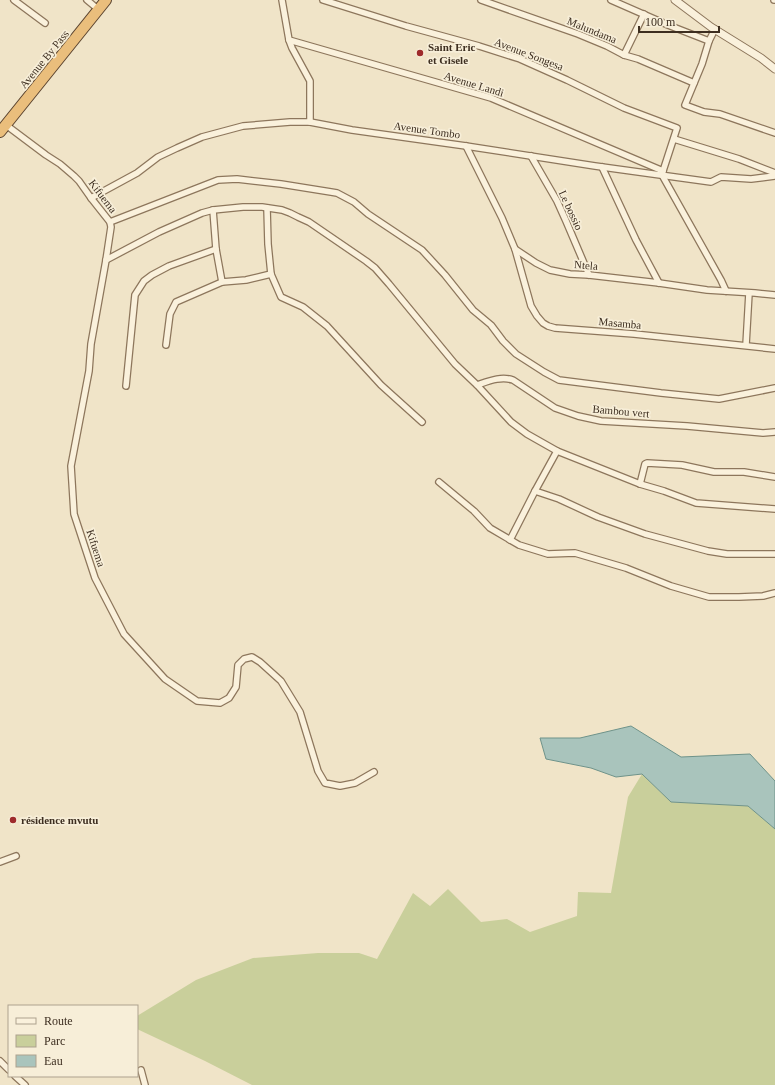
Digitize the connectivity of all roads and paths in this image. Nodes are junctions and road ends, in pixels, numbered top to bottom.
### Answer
1 (14, 0) edge
2 (88, 0) edge
3 (106, 0) edge
4 (282, 0) edge
5 (323, 0) edge
6 (481, 0) edge
7 (611, 0) edge
8 (675, 0) edge
9 (99, 10) junction
10 (644, 14) junction
11 (45, 23) dead end
12 (715, 29) junction
13 (289, 40) junction
14 (709, 41) junction
15 (624, 55) junction
16 (775, 69) edge
17 (694, 83) junction
18 (310, 122) junction
19 (3, 129) edge
20 (775, 133) edge
21 (674, 139) junction
22 (466, 146) junction
23 (531, 156) junction
24 (602, 167) junction
25 (662, 173) junction
26 (775, 174) edge
27 (91, 198) junction
28 (267, 208) junction
29 (213, 210) junction
30 (110, 222) junction
31 (216, 249) junction
32 (515, 249) junction
33 (106, 260) junction
34 (271, 274) junction
35 (589, 275) junction
36 (222, 282) junction
37 (658, 283) junction
38 (726, 291) junction
39 (749, 293) junction
40 (775, 295) edge
41 (166, 345) dead end
42 (746, 345) junction
43 (775, 349) edge
44 (477, 385) junction
45 (126, 386) dead end
46 (775, 388) edge
47 (422, 422) dead end
48 (775, 432) edge
49 (557, 451) junction
50 (775, 477) edge
51 (439, 482) dead end
52 (640, 484) junction
53 (535, 491) junction
54 (775, 509) edge
55 (510, 540) junction
56 (775, 554) edge
57 (775, 593) edge
58 (374, 772) dead end
59 (16, 856) dead end
60 (0, 862) edge
61 (0, 1061) edge
62 (8, 1069) edge
63 (141, 1070) dead end
64 (17, 1077) edge
65 (25, 1085) edge
66 (145, 1085) edge

1 - 11 street
2 - 9 street
3 - 9 highway, Avenue By Pass
4 - 13 street
5 - 21 street, Avenue Songesa
6 - 15 street, Malundama
7 - 10 street
8 - 12 street
9 - 19 highway, Avenue By Pass
10 - 14 street
10 - 15 street
12 - 14 street
12 - 16 street
13 - 18 street
13 - 25 street, Avenue Landi
14 - 17 street
15 - 17 street, Malundama
17 - 20 street
18 - 22 street, Avenue Tombo
18 - 27 street, Avenue Tombo
19 - 27 street, Kifuema
21 - 25 street
21 - 26 street
22 - 23 street, Avenue Tombo
22 - 32 street
23 - 24 street, Avenue Tombo
23 - 35 street, Le bossio
24 - 25 street, Avenue Tombo
24 - 37 street
25 - 26 street, Avenue Tombo
25 - 38 street
27 - 30 street, Kifuema
28 - 29 street
28 - 34 street
28 - 44 street
29 - 31 street
29 - 33 street
30 - 33 street, Kifuema
30 - 46 street
31 - 36 street
31 - 45 street
32 - 35 street, Ntela
32 - 42 street, Masamba
33 - 58 street, Kifuema
34 - 36 street
34 - 47 street
35 - 37 street, Ntela
36 - 41 street
37 - 38 street, Ntela
38 - 39 street, Ntela
39 - 40 street, Ntela
39 - 42 street
42 - 43 street, Masamba
44 - 48 street, Bambou vert
44 - 49 street
49 - 52 street
49 - 53 street
50 - 52 street
51 - 55 street
52 - 54 street
53 - 55 street
53 - 56 street
55 - 57 street
59 - 60 street
61 - 62 street
63 - 66 street
64 - 65 street

